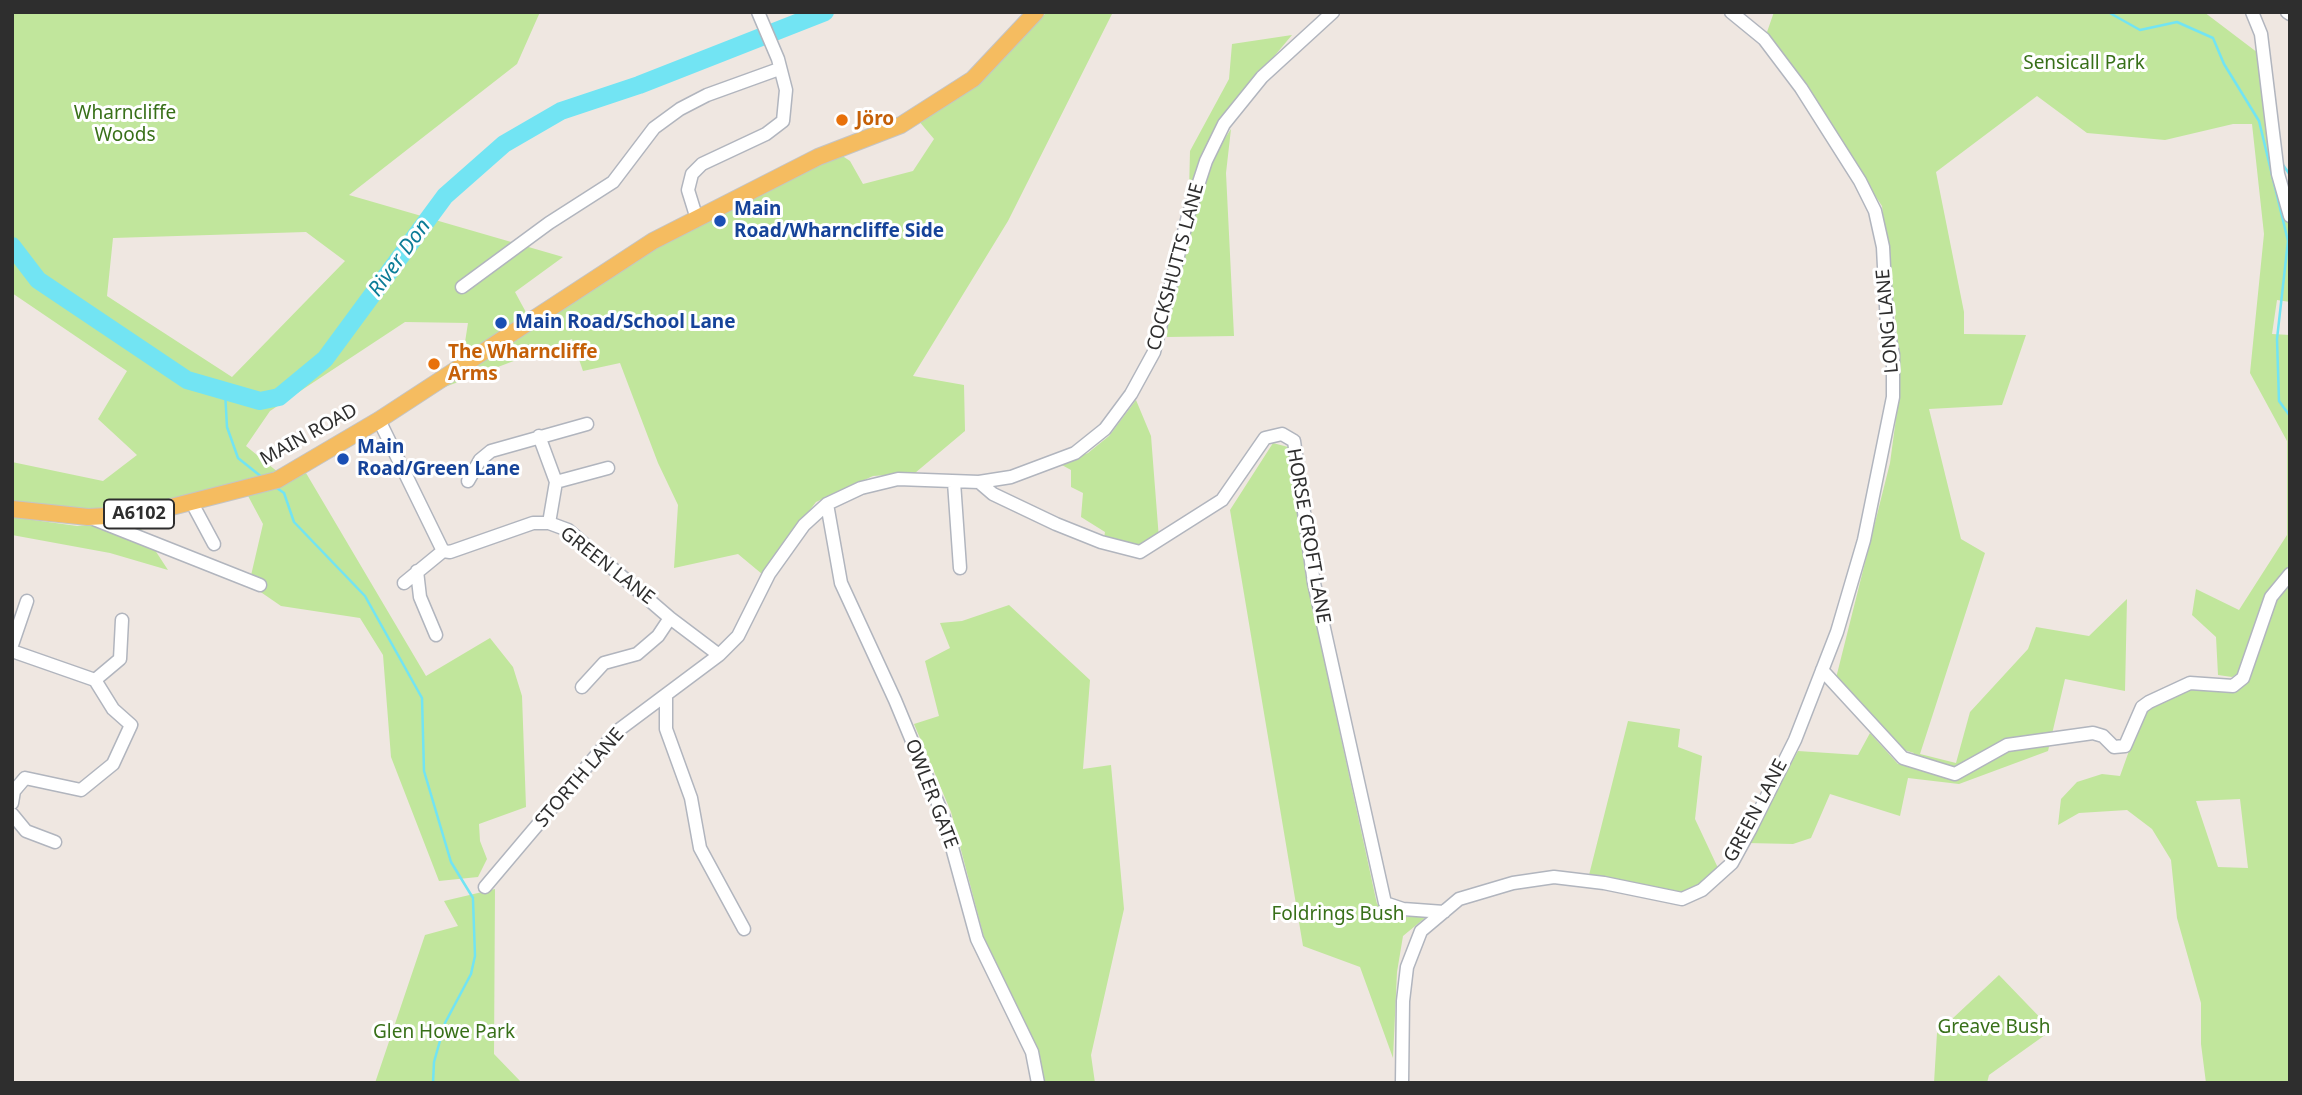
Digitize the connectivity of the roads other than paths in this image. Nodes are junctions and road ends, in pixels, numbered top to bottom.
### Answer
1 (758, 12) edge
2 (1036, 12) edge
3 (1333, 12) edge
4 (1731, 12) edge
5 (2252, 12) edge
6 (778, 64) junction
7 (2290, 216) edge
8 (697, 219) junction
9 (462, 287) dead end
10 (379, 420) junction
11 (587, 424) dead end
12 (539, 436) junction
13 (608, 468) dead end
14 (468, 481) dead end
15 (555, 482) junction
16 (954, 482) junction
17 (979, 482) junction
18 (192, 503) junction
19 (827, 504) junction
20 (12, 509) edge
21 (88, 517) junction
22 (549, 523) junction
23 (214, 544) dead end
24 (443, 551) junction
25 (960, 568) dead end
26 (417, 571) junction
27 (2290, 574) edge
28 (404, 583) dead end
29 (260, 585) dead end
30 (27, 601) dead end
31 (670, 618) junction
32 (122, 620) dead end
33 (436, 635) dead end
34 (12, 648) edge
35 (719, 655) junction
36 (1822, 670) junction
37 (95, 680) junction
38 (582, 687) dead end
39 (666, 695) junction
40 (12, 803) edge
41 (12, 814) edge
42 (55, 842) dead end
43 (485, 887) dead end
44 (1444, 912) junction
45 (744, 929) dead end
46 (1038, 1083) edge
47 (1402, 1083) edge

1 - 6 street
2 - 8 main road, A6102
3 - 17 street, COCKSHUTTS LANE
4 - 36 street, LONG LANE
5 - 7 street
6 - 8 street
6 - 9 street
8 - 10 main road, A6102
10 - 18 main road, MAIN ROAD / A6102
10 - 24 street
11 - 12 street
12 - 14 street
12 - 15 street
13 - 15 street
15 - 22 street
16 - 17 street, COCKSHUTTS LANE
16 - 19 street, COCKSHUTTS LANE
16 - 25 street
17 - 44 street, HORSE CROFT LANE
18 - 21 main road, MAIN ROAD / A6102
18 - 23 street
19 - 35 street
19 - 46 street, OWLER GATE
20 - 21 main road, MAIN ROAD / A6102
21 - 29 street
22 - 24 street, GREEN LANE
22 - 31 street, GREEN LANE
24 - 26 street
26 - 28 street
26 - 33 street
27 - 36 street
30 - 34 street
31 - 35 street, GREEN LANE
31 - 38 street
32 - 37 street
34 - 37 street
35 - 39 street, STORTH LANE
36 - 44 street, GREEN LANE
37 - 40 street
39 - 43 street, STORTH LANE
39 - 45 street
41 - 42 street
44 - 47 street, GREEN LANE

